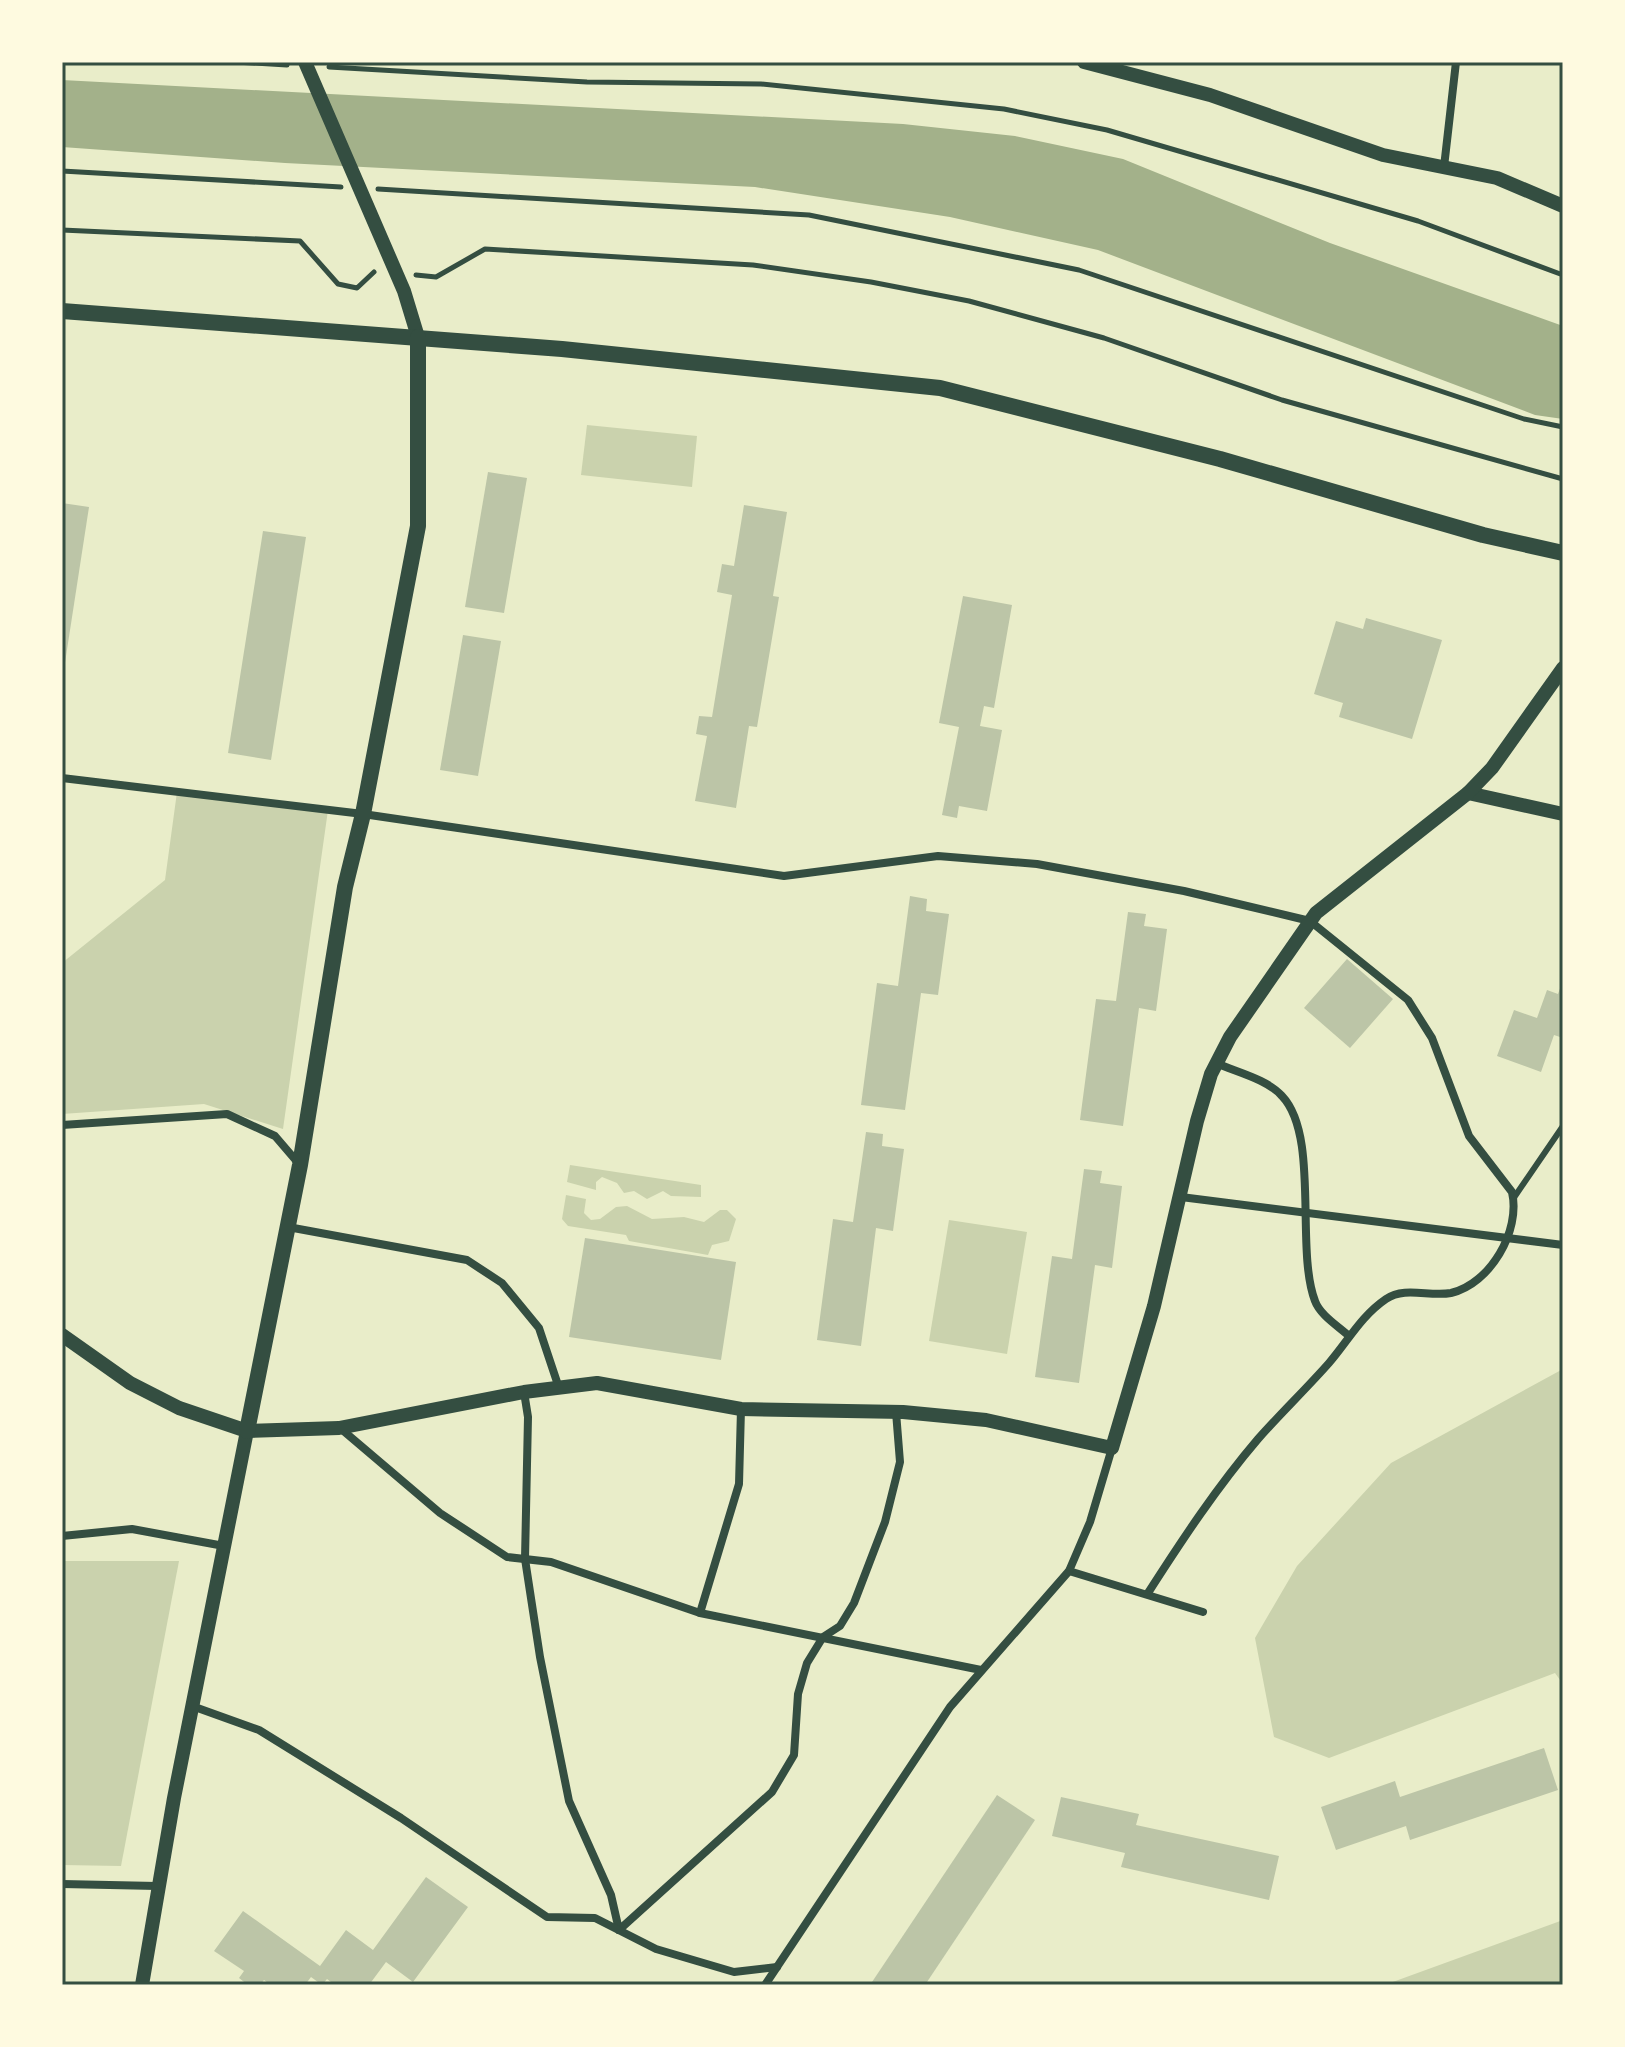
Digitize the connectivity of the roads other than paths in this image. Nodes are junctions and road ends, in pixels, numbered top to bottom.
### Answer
1 (1084, 62) edge
2 (1456, 62) edge
3 (307, 65) edge
4 (1444, 167) junction
5 (1563, 206) edge
6 (62, 311) edge
7 (418, 337) junction
8 (1563, 553) edge
9 (1563, 668) edge
10 (62, 778) edge
11 (1468, 793) junction
12 (363, 814) junction
13 (1563, 814) edge
14 (1310, 921) junction
15 (1216, 1063) junction
16 (62, 1125) edge
17 (1563, 1126) edge
18 (300, 1165) junction
19 (1181, 1197) junction
20 (1513, 1199) junction
21 (1304, 1212) junction
22 (288, 1227) junction
23 (1508, 1237) junction
24 (1563, 1245) edge
25 (62, 1335) edge
26 (1349, 1336) junction
27 (559, 1388) junction
28 (524, 1392) junction
29 (741, 1409) junction
30 (896, 1412) junction
31 (339, 1428) junction
32 (247, 1431) junction
33 (1112, 1448) junction
34 (62, 1536) edge
35 (224, 1546) junction
36 (525, 1559) junction
37 (1069, 1571) junction
38 (1148, 1593) junction
39 (1203, 1612) dead end
40 (700, 1613) junction
41 (823, 1637) junction
42 (981, 1670) junction
43 (192, 1706) junction
44 (62, 1884) edge
45 (157, 1886) junction
46 (619, 1930) junction
47 (777, 1967) junction
48 (142, 1985) edge
49 (765, 1985) edge

1 - 4 street
2 - 4 street
3 - 7 street
4 - 5 street
6 - 7 main road
7 - 8 main road
7 - 12 main road
9 - 11 street
10 - 12 street
11 - 13 street
11 - 14 street
12 - 14 street
12 - 18 main road
14 - 15 street
14 - 20 street
15 - 19 street
15 - 21 street
16 - 18 street
17 - 20 lane
18 - 22 main road
19 - 21 street
19 - 33 street
20 - 23 street
21 - 23 street
21 - 26 street
22 - 27 street
22 - 32 main road
23 - 24 street
23 - 26 street
25 - 32 street
26 - 38 street
27 - 28 street
27 - 29 street
28 - 31 street
28 - 36 street
29 - 30 street
29 - 40 street
30 - 33 street
30 - 41 street
31 - 32 street
31 - 36 street
32 - 35 street
33 - 37 street
34 - 35 street
35 - 43 street
36 - 40 street
36 - 46 street
37 - 38 street
37 - 42 street
38 - 39 street
40 - 41 street
41 - 42 street
41 - 46 street
42 - 47 street
43 - 45 street
43 - 46 street
44 - 45 street
45 - 48 street
46 - 47 street
47 - 49 street

